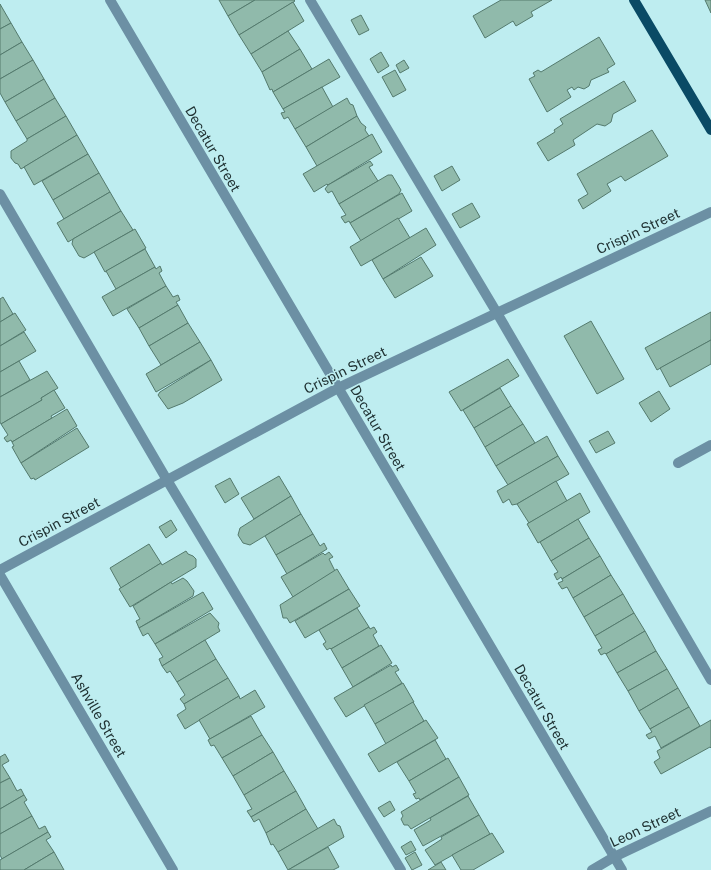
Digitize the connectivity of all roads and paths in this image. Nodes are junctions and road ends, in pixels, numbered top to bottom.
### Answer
1 (110, 0) edge
2 (310, 0) edge
3 (634, 0) edge
4 (711, 130) edge
5 (0, 194) edge
6 (711, 212) edge
7 (496, 313) junction
8 (338, 388) junction
9 (711, 445) edge
10 (678, 463) dead end
11 (166, 480) junction
12 (0, 570) edge
13 (0, 574) edge
14 (711, 680) edge
15 (711, 811) edge
16 (614, 857) junction
17 (173, 870) edge
18 (401, 870) edge
19 (592, 870) edge
20 (622, 870) edge

1 - 8 street, Decatur Street
2 - 7 street
3 - 4 main road
5 - 11 street
6 - 7 street, Crispin Street
7 - 8 street, Crispin Street
7 - 14 street
8 - 11 street, Crispin Street
8 - 16 street, Decatur Street
9 - 10 street
11 - 12 street, Crispin Street
11 - 18 street
13 - 17 street, Ashville Street
15 - 16 street, Leon Street
16 - 19 street, Leon Street
16 - 20 street, Decatur Street

